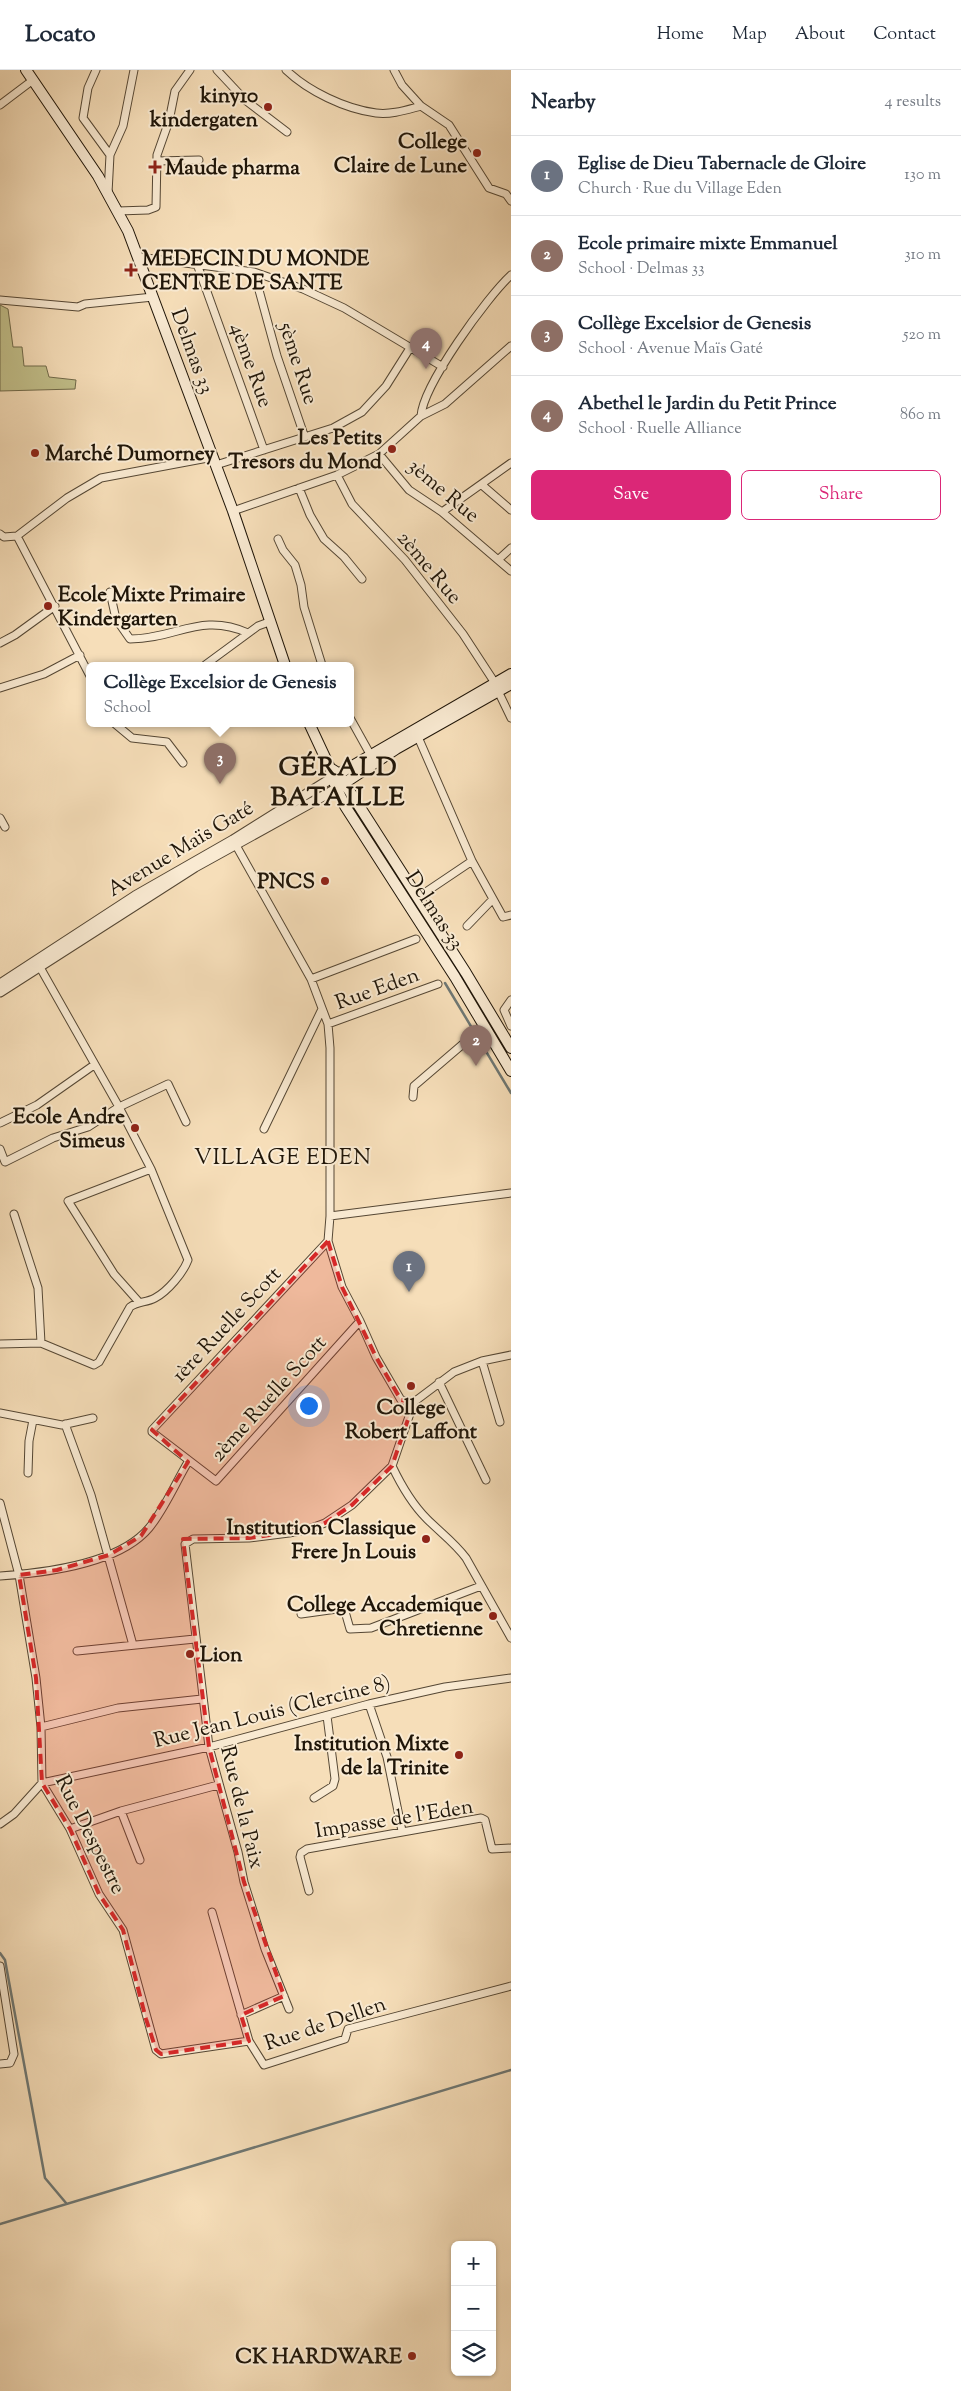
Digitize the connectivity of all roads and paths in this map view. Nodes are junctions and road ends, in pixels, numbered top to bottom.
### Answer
1 (26, 70) edge
2 (96, 70) edge
3 (134, 70) edge
4 (190, 70) edge
5 (217, 70) edge
6 (286, 70) edge
7 (394, 70) edge
8 (33, 80) junction
9 (0, 105) edge
10 (421, 106) junction
11 (287, 132) dead end
12 (110, 154) junction
13 (199, 160) dead end
14 (157, 161) junction
15 (108, 194) junction
16 (511, 201) edge
17 (118, 210) junction
18 (139, 257) junction
19 (197, 264) junction
20 (254, 272) junction
21 (511, 275) edge
22 (153, 297) junction
23 (0, 300) edge
24 (511, 346) edge
25 (410, 348) junction
26 (443, 367) junction
27 (421, 416) junction
28 (304, 435) junction
29 (264, 450) junction
30 (379, 454) junction
31 (214, 461) junction
32 (511, 463) edge
33 (337, 475) junction
34 (482, 486) junction
35 (299, 488) junction
36 (511, 510) edge
37 (233, 511) junction
38 (442, 512) junction
39 (0, 534) edge
40 (17, 536) junction
41 (278, 539) dead end
42 (511, 548) edge
43 (499, 559) junction
44 (511, 571) edge
45 (362, 579) dead end
46 (110, 592) dead end
47 (55, 606) junction
48 (269, 622) junction
49 (248, 633) junction
50 (0, 643) edge
51 (80, 655) junction
52 (209, 662) edge
53 (284, 662) edge
54 (321, 662) edge
55 (86, 668) edge
56 (511, 674) edge
57 (511, 684) edge
58 (497, 687) junction
59 (0, 688) edge
60 (511, 718) edge
61 (354, 725) edge
62 (120, 727) edge
63 (311, 727) edge
64 (418, 737) junction
65 (370, 754) junction
66 (183, 763) dead end
67 (334, 773) junction
68 (340, 786) junction
69 (0, 818) edge
70 (5, 826) dead end
71 (234, 843) junction
72 (472, 861) junction
73 (416, 898) junction
74 (493, 899) junction
75 (511, 915) edge
76 (467, 926) dead end
77 (416, 939) dead end
78 (37, 963) junction
79 (311, 979) junction
80 (0, 984) edge
81 (438, 984) dead end
82 (0, 992) edge
83 (511, 1000) edge
84 (322, 1009) junction
85 (328, 1024) junction
86 (484, 1026) junction
87 (511, 1026) edge
88 (511, 1048) edge
89 (94, 1065) junction
90 (511, 1071) edge
91 (413, 1097) dead end
92 (119, 1107) junction
93 (186, 1122) dead end
94 (0, 1123) edge
95 (264, 1128) dead end
96 (0, 1149) edge
97 (151, 1169) junction
98 (511, 1193) edge
99 (14, 1214) dead end
100 (330, 1216) junction
101 (328, 1241) junction
102 (138, 1301) junction
103 (360, 1321) junction
104 (41, 1343) junction
105 (0, 1344) edge
106 (511, 1355) edge
107 (482, 1362) junction
108 (439, 1382) junction
109 (414, 1402) junction
110 (0, 1413) edge
111 (93, 1418) dead end
112 (33, 1420) junction
113 (500, 1422) dead end
114 (65, 1424) junction
115 (151, 1431) joint
116 (188, 1462) junction
117 (392, 1466) junction
118 (28, 1473) dead end
119 (486, 1480) dead end
120 (0, 1503) edge
121 (109, 1555) junction
122 (19, 1575) junction
123 (0, 1576) edge
124 (481, 1586) junction
125 (301, 1614) dead end
126 (511, 1638) edge
127 (195, 1639) junction
128 (133, 1644) junction
129 (78, 1651) dead end
130 (511, 1678) edge
131 (202, 1699) junction
132 (369, 1704) junction
133 (327, 1716) junction
134 (41, 1727) junction
135 (210, 1747) junction
136 (42, 1783) junction
137 (218, 1785) junction
138 (314, 1798) dead end
139 (121, 1811) junction
140 (0, 1824) edge
141 (70, 1829) junction
142 (402, 1831) junction
143 (511, 1848) edge
144 (140, 1860) dead end
145 (308, 1891) dead end
146 (212, 1912) dead end
147 (0, 1966) edge
148 (511, 1986) edge
149 (284, 1996) junction
150 (289, 2009) dead end
151 (241, 2015) junction
152 (249, 2041) junction
153 (0, 2064) edge

1 - 8 main road, Delmas 33
2 - 12 street
3 - 12 street
4 - 14 street
5 - 11 street
6 - 10 street
7 - 10 street
8 - 9 street
8 - 15 main road, Delmas 33
10 - 16 street
12 - 15 street
13 - 14 street
14 - 17 street
15 - 17 main road, Delmas 33
17 - 18 main road, Delmas 33
18 - 19 street
18 - 22 main road, Delmas 33
19 - 20 street
19 - 29 street, 4ème Rue
20 - 25 street
20 - 28 street, 5ème Rue
21 - 26 street
22 - 23 street
22 - 31 main road, Delmas 33
24 - 27 street
25 - 26 street
25 - 28 street
26 - 27 street
27 - 30 street
28 - 29 street
29 - 31 street
30 - 33 street
30 - 38 street, 3ème Rue
31 - 37 main road, Delmas 33
31 - 40 street
32 - 34 street
33 - 35 street
33 - 58 street, 2ème Rue
34 - 36 street
34 - 38 street
35 - 37 street
35 - 45 street
37 - 48 main road, Delmas 33
38 - 43 street, 3ème Rue
39 - 40 street
40 - 47 street
41 - 54 street
42 - 43 street
43 - 44 street, 3ème Rue
46 - 49 street
47 - 50 street
47 - 51 street
48 - 49 street
48 - 53 main road, Delmas 33
49 - 52 street
51 - 55 street
51 - 59 street
56 - 58 main road, Avenue Maïs Gaté
57 - 58 main road, Avenue Maïs Gaté
58 - 60 street, 2ème Rue
58 - 64 main road, Avenue Maïs Gaté
58 - 65 main road, Avenue Maïs Gaté
61 - 65 street
62 - 66 street
63 - 67 main road, Delmas 33
64 - 68 main road, Avenue Maïs Gaté
64 - 72 street
65 - 67 main road, Avenue Maïs Gaté
67 - 68 main road, Delmas 33
67 - 71 street, Avenue Maïs Gaté
68 - 71 street, Avenue Maïs Gaté
68 - 73 main road, Delmas 33
68 - 86 main road, Delmas 33
69 - 70 street
71 - 78 street, Avenue Maïs Gaté
71 - 79 street
72 - 73 street
72 - 74 street
73 - 88 main road, Delmas 33
74 - 75 street
74 - 76 street
77 - 79 street
78 - 80 street, Avenue Maïs Gaté
78 - 82 street, Avenue Maïs Gaté
78 - 89 street
79 - 84 street
81 - 85 street, Rue Eden
83 - 87 street
84 - 85 street
84 - 95 street
85 - 100 street
86 - 90 main road, Delmas 33
86 - 91 street
89 - 92 street
89 - 94 street
92 - 93 street
92 - 96 street
92 - 97 street
97 - 102 street
97 - 102 street
98 - 100 street
99 - 104 street
100 - 101 street
101 - 103 street
101 - 115 street, 1ère Ruelle Scott
102 - 104 street
103 - 109 street
103 - 116 street, 2ème Ruelle Scott
104 - 105 street
106 - 107 street
107 - 108 street
107 - 113 street
108 - 109 street
108 - 119 street
109 - 117 street
110 - 112 street
111 - 114 street
112 - 114 street
112 - 118 street
114 - 121 street
115 - 116 street, 2ème Ruelle Scott
116 - 121 street
117 - 124 street
117 - 127 street, Rue de la Paix
120 - 122 street, Rue Despestre
121 - 122 street
121 - 128 street
122 - 123 street
122 - 134 street, Rue Despestre
124 - 125 street
124 - 126 street
127 - 128 street
127 - 131 street, Rue de la Paix
128 - 129 street
130 - 132 street, Rue Jean Louis (Clercine 8)
131 - 134 street
131 - 135 street, Rue de la Paix
132 - 133 street, Rue Jean Louis (Clercine 8)
132 - 142 street
133 - 135 street, Rue Jean Louis (Clercine 8)
133 - 138 street
134 - 136 street, Rue Despestre
135 - 136 street, Rue Jean Louis (Clercine 8)
135 - 137 street, Rue de la Paix
136 - 140 street
136 - 141 street, Rue Despestre
137 - 139 street
137 - 149 street, Rue de la Paix
139 - 141 street
139 - 144 street
141 - 152 street, Rue Despestre
142 - 143 street, Impasse de l'Eden
142 - 145 street, Impasse de l'Eden
146 - 151 street
147 - 153 street
148 - 152 street, Rue de Dellen
149 - 150 street, Rue de la Paix
149 - 151 street
151 - 152 street

